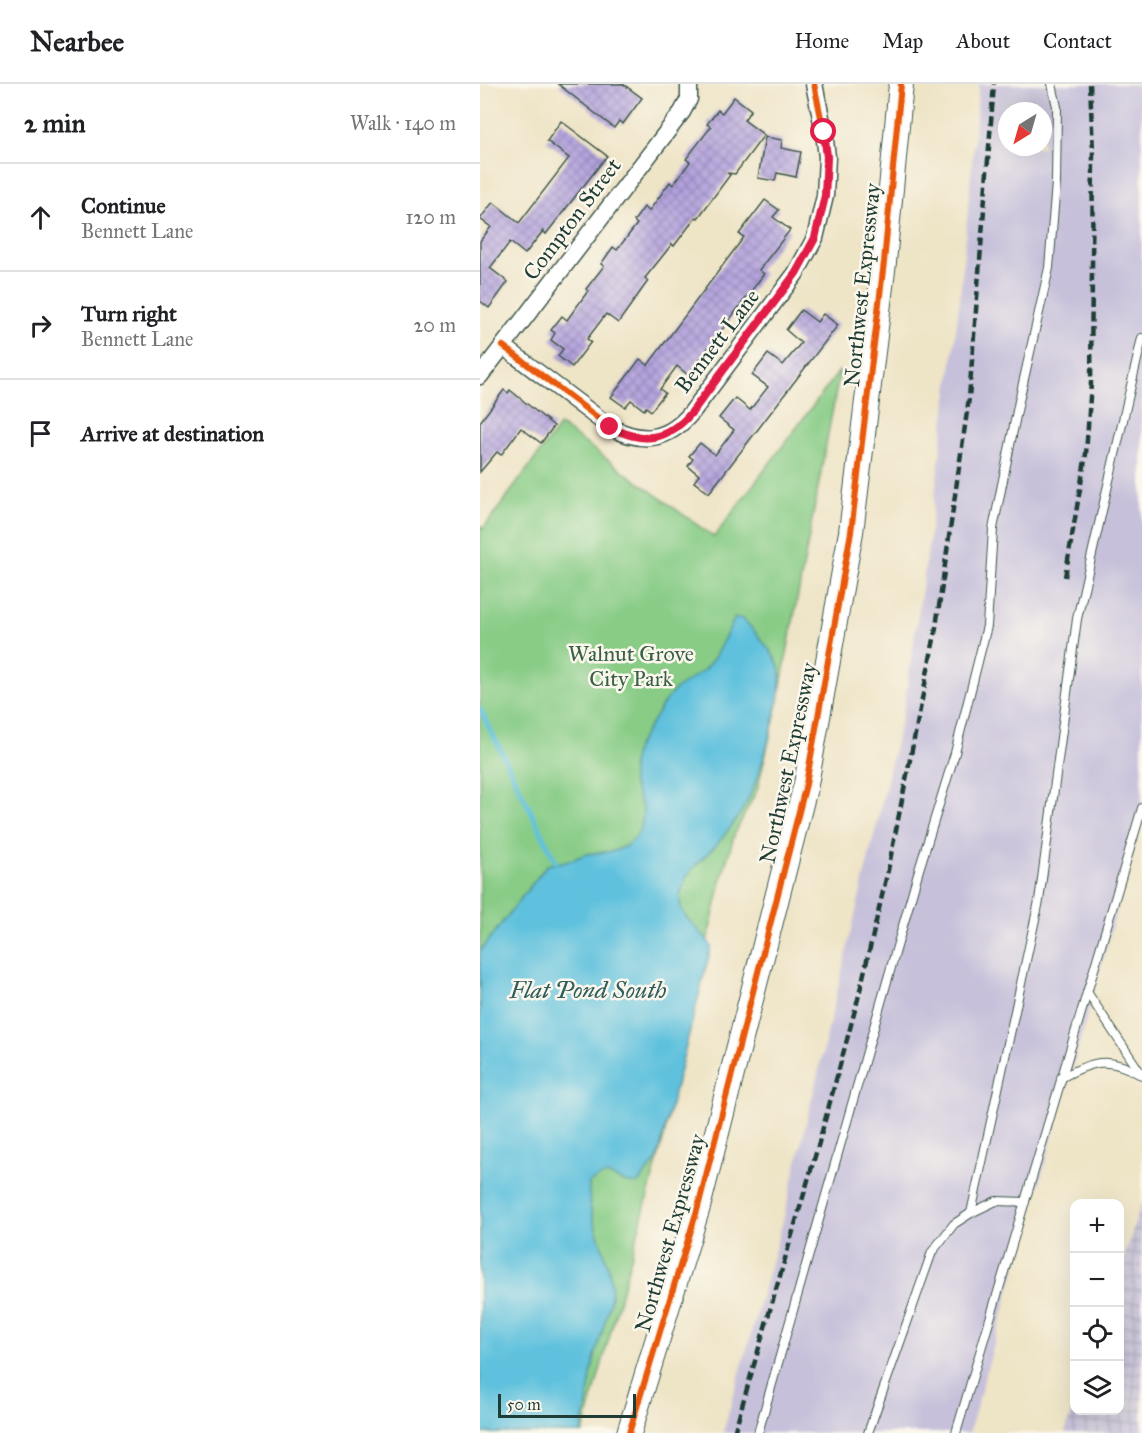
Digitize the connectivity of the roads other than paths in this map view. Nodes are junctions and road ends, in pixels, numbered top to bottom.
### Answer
1 (689, 84) edge
2 (814, 84) edge
3 (901, 84) edge
4 (1052, 84) edge
5 (1142, 338) edge
6 (503, 346) junction
7 (480, 376) edge
8 (1142, 808) edge
9 (1087, 992) junction
10 (1142, 1076) edge
11 (1061, 1078) junction
12 (1024, 1202) junction
13 (971, 1213) junction
14 (629, 1433) edge
15 (758, 1433) edge
16 (868, 1433) edge
17 (956, 1433) edge

1 - 6 street, Compton Street
2 - 6 street, Bennett Lane
3 - 14 main road, Northwest Expressway
4 - 15 lane
5 - 13 lane
6 - 7 street, Compton Street
8 - 9 lane
9 - 10 lane
9 - 11 lane
10 - 11 lane
11 - 12 lane
12 - 13 lane
12 - 17 lane
13 - 16 lane

